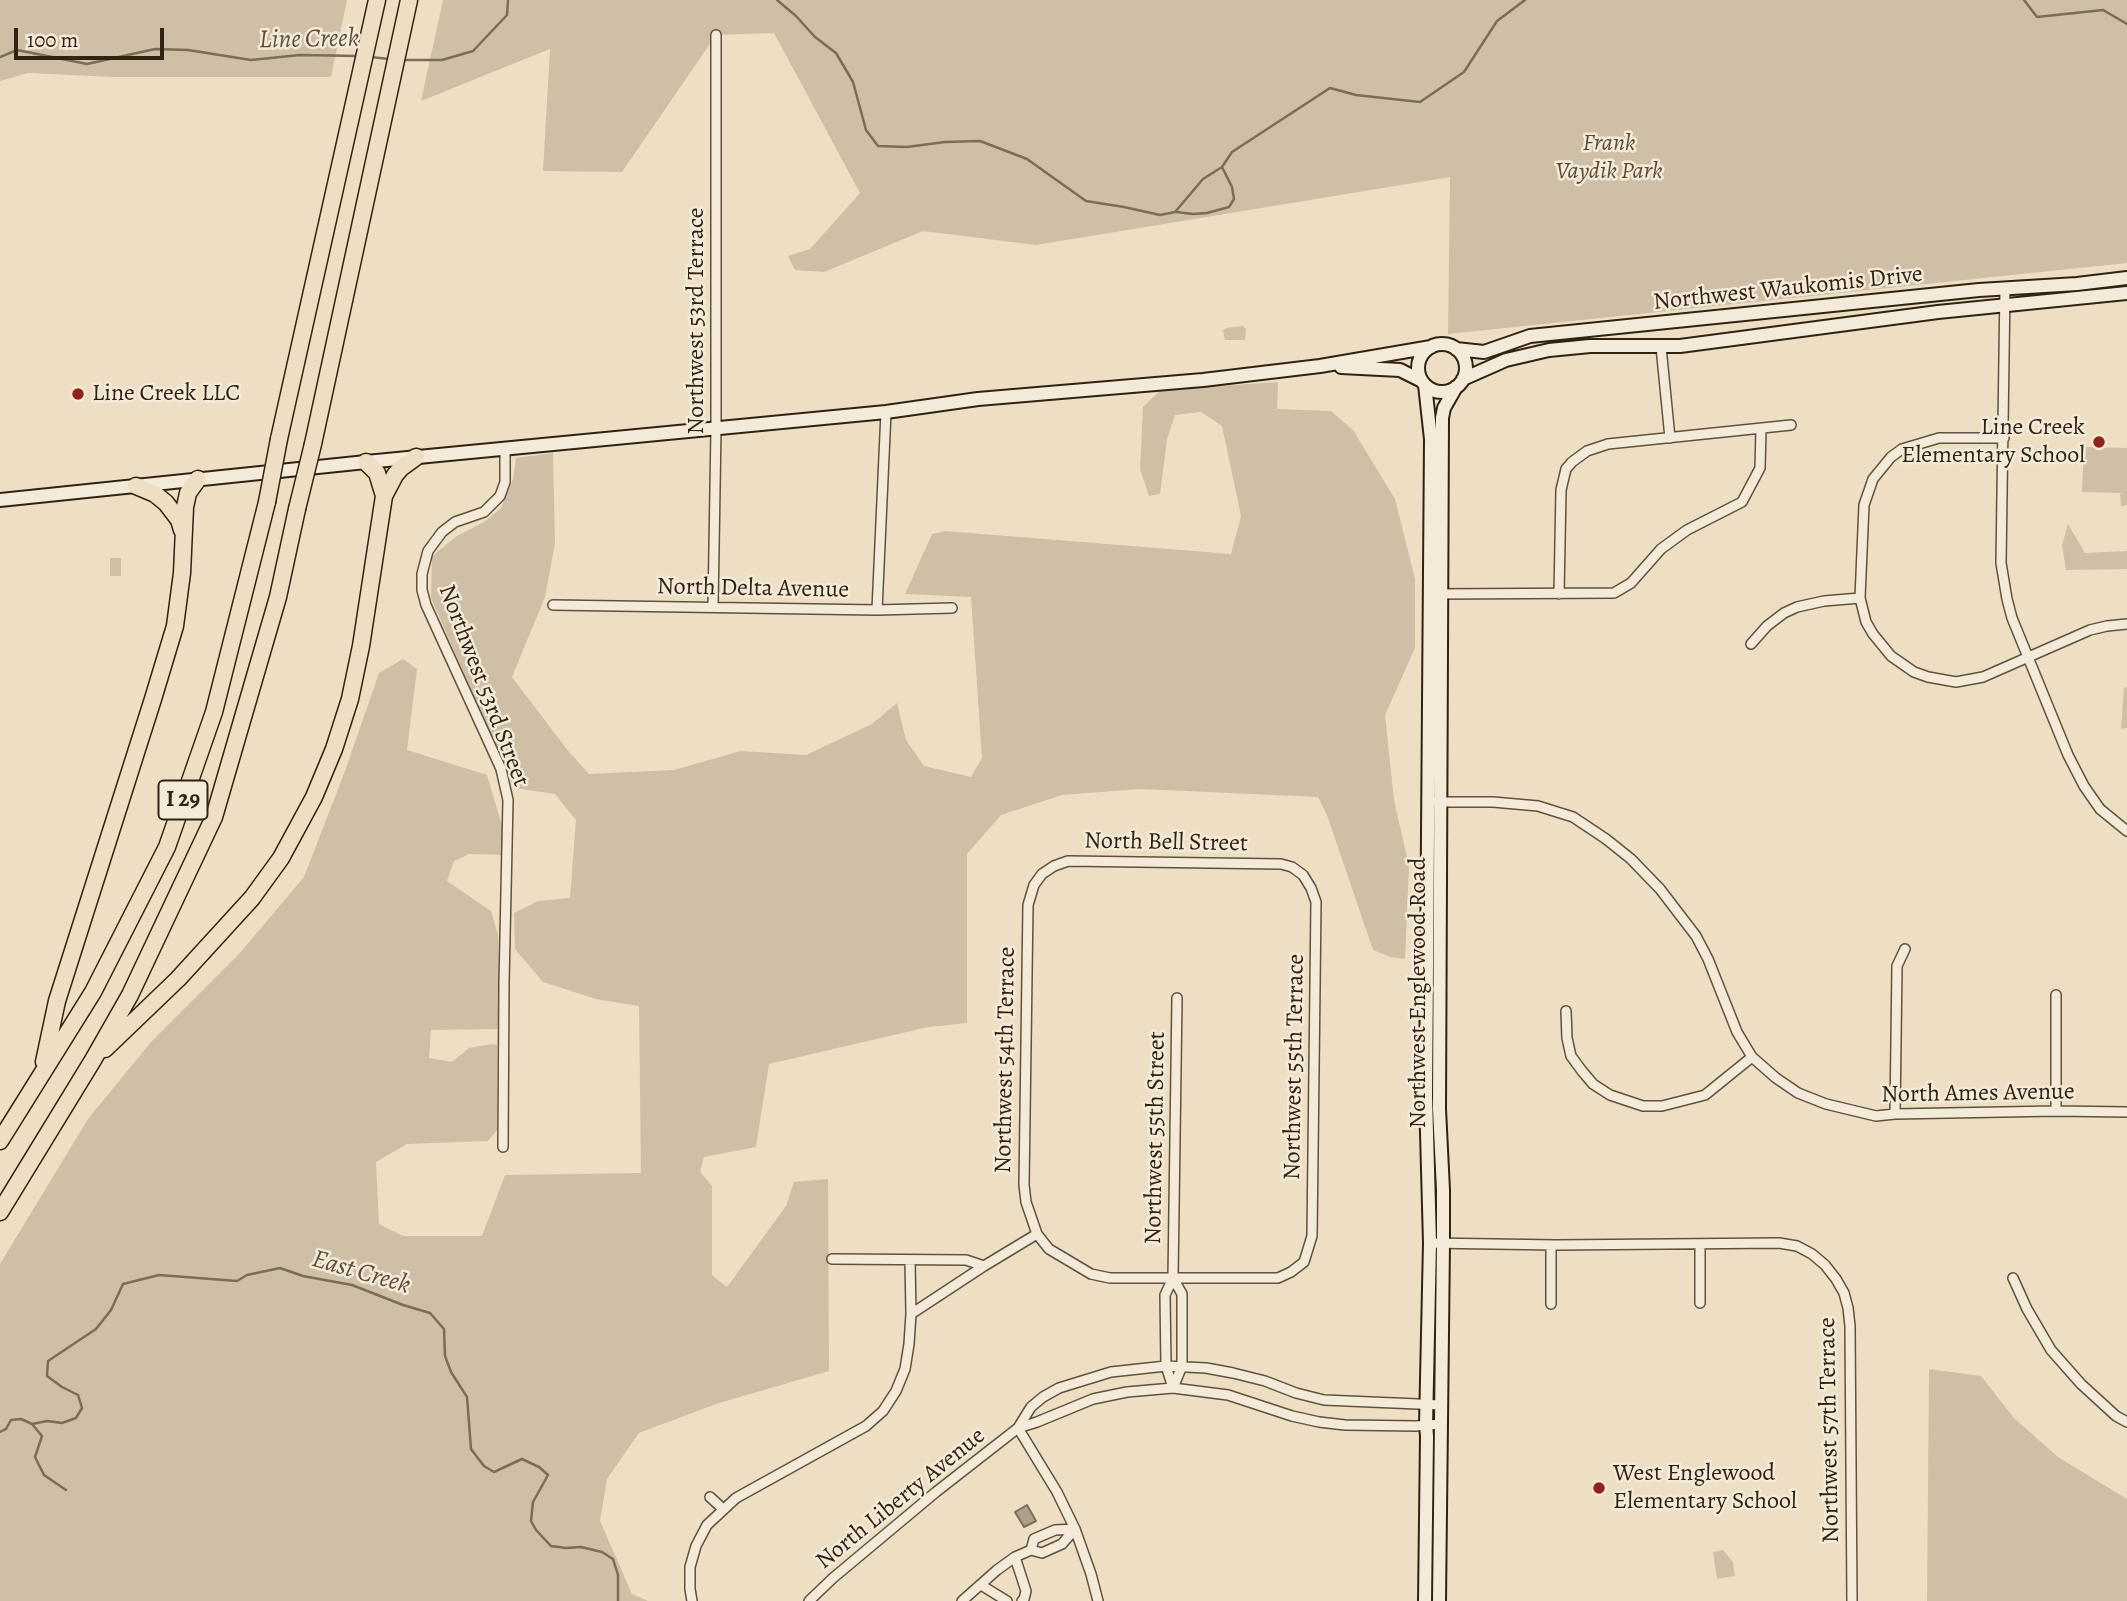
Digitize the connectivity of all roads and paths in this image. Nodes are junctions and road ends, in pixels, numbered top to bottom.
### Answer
1 (376, 3) edge
2 (407, 7) edge
3 (716, 35) dead end
4 (2127, 278) edge
5 (2005, 288) junction
6 (2127, 293) edge
7 (2005, 306) junction
8 (1431, 347) junction
9 (1661, 347) junction
10 (1456, 349) junction
11 (1320, 366) junction
12 (1423, 383) junction
13 (1459, 383) junction
14 (886, 412) junction
15 (1791, 425) dead end
16 (716, 429) junction
17 (1761, 429) junction
18 (1670, 438) junction
19 (2004, 438) junction
20 (505, 449) junction
21 (416, 457) junction
22 (366, 462) junction
23 (198, 479) junction
24 (136, 486) junction
25 (384, 496) junction
26 (0, 500) edge
27 (182, 532) junction
28 (1435, 594) junction
29 (1559, 594) junction
30 (1860, 598) junction
31 (553, 605) dead end
32 (713, 607) junction
33 (952, 608) dead end
34 (877, 610) junction
35 (2127, 624) edge
36 (1751, 644) dead end
37 (2028, 657) junction
38 (1434, 802) junction
39 (2127, 831) edge
40 (1303, 875) joint
41 (1034, 885) joint
42 (1905, 949) dead end
43 (2056, 995) dead end
44 (1177, 998) dead end
45 (1566, 1011) dead end
46 (1752, 1057) junction
47 (93, 1060) junction
48 (41, 1074) junction
49 (2056, 1111) junction
50 (2127, 1112) edge
51 (1895, 1114) junction
52 (0, 1141) edge
53 (503, 1147) dead end
54 (0, 1212) edge
55 (1037, 1234) junction
56 (1436, 1243) junction
57 (1551, 1245) junction
58 (1700, 1245) junction
59 (832, 1259) dead end
60 (910, 1260) junction
61 (984, 1266) junction
62 (1173, 1278) junction
63 (2013, 1278) dead end
64 (1700, 1303) dead end
65 (1551, 1304) dead end
66 (911, 1314) junction
67 (1166, 1321) junction
68 (1182, 1321) junction
69 (1166, 1366) junction
70 (1182, 1366) junction
71 (1174, 1388) junction
72 (1426, 1404) junction
73 (1441, 1405) junction
74 (2127, 1422) edge
75 (1441, 1424) junction
76 (1426, 1425) junction
77 (1018, 1428) junction
78 (710, 1497) dead end
79 (723, 1509) junction
80 (1075, 1529) junction
81 (1031, 1550) junction
82 (1015, 1557) junction
83 (981, 1585) junction
84 (692, 1601) edge
85 (809, 1601) edge
86 (962, 1601) edge
87 (1007, 1601) edge
88 (1022, 1601) edge
89 (1098, 1601) edge
90 (1425, 1601) edge
91 (1438, 1601) edge
92 (1852, 1601) edge

1 - 48 highway, I 29, bridge
2 - 47 highway, I 29, bridge
3 - 16 street, Northwest 53rd Terrace
4 - 5 main road, Northwest Waukomis Drive
5 - 7 street
5 - 10 main road, Northwest Waukomis Drive
6 - 7 main road, Northwest Waukomis Drive
7 - 9 main road, Northwest Waukomis Drive
7 - 19 street
8 - 10 main road
8 - 11 main road
8 - 12 main road
9 - 13 main road, Northwest Waukomis Drive
9 - 18 street
10 - 13 main road
11 - 12 main road
11 - 14 main road
12 - 13 main road
12 - 28 main road, Northwest Englewood Road
13 - 28 main road, Northwest Englewood Road
14 - 16 main road
14 - 34 street
15 - 17 street
16 - 20 main road
16 - 32 street, Northwest 53rd Terrace
17 - 18 street
17 - 29 street
18 - 29 street
19 - 30 street
19 - 37 street
20 - 21 main road
20 - 53 street, Northwest 53rd Street
21 - 22 main road
21 - 25 highway
22 - 23 main road
22 - 25 highway
23 - 24 main road
23 - 27 highway
24 - 26 main road
24 - 27 highway
25 - 47 highway
27 - 48 highway
28 - 29 street
28 - 38 main road, Northwest Englewood Road
30 - 36 street
30 - 37 street
31 - 32 street, North Delta Avenue
32 - 34 street, North Delta Avenue
33 - 34 street, North Delta Avenue
35 - 37 street
37 - 39 street
38 - 46 street, North Ames Avenue
38 - 56 main road, Northwest Englewood Road
40 - 41 street, North Bell Street
40 - 62 street, Northwest 55th Terrace
41 - 55 street, Northwest 54th Terrace
42 - 51 street
43 - 49 street
44 - 62 street, Northwest 55th Street
45 - 46 street
46 - 51 street, North Ames Avenue
47 - 54 highway, I 29
48 - 52 highway, I 29
49 - 50 street, North Ames Avenue
49 - 51 street, North Ames Avenue
55 - 61 street
55 - 62 street
56 - 57 street
56 - 72 main road, Northwest Englewood Road
56 - 73 main road, Northwest Englewood Road
57 - 58 street
57 - 65 street
58 - 64 street
58 - 92 street, Northwest 57th Terrace
59 - 60 street
60 - 61 street
60 - 66 street
61 - 66 street
62 - 67 street, Northwest 55th Street
62 - 68 street, Northwest 55th Street
63 - 74 street
66 - 79 street
67 - 68 street
67 - 69 street, Northwest 55th Street
68 - 70 street, Northwest 55th Street
69 - 70 street, North Liberty Avenue
69 - 71 street, Northwest 55th Street
69 - 77 street, North Liberty Avenue
70 - 71 street, Northwest 55th Street
70 - 72 street, North Liberty Avenue
71 - 76 street, North Liberty Avenue
71 - 77 street, North Liberty Avenue
72 - 73 street, North Liberty Avenue
72 - 76 main road, Northwest Englewood Road
73 - 75 main road, Northwest Englewood Road
75 - 76 street, North Liberty Avenue
75 - 91 main road, Northwest Englewood Road
76 - 90 main road, Northwest Englewood Road
77 - 80 street
77 - 85 street, North Liberty Avenue
78 - 79 street
79 - 84 street
80 - 81 street
80 - 81 street
80 - 89 street
81 - 82 street
82 - 83 street
82 - 88 street
83 - 86 street
83 - 87 street

